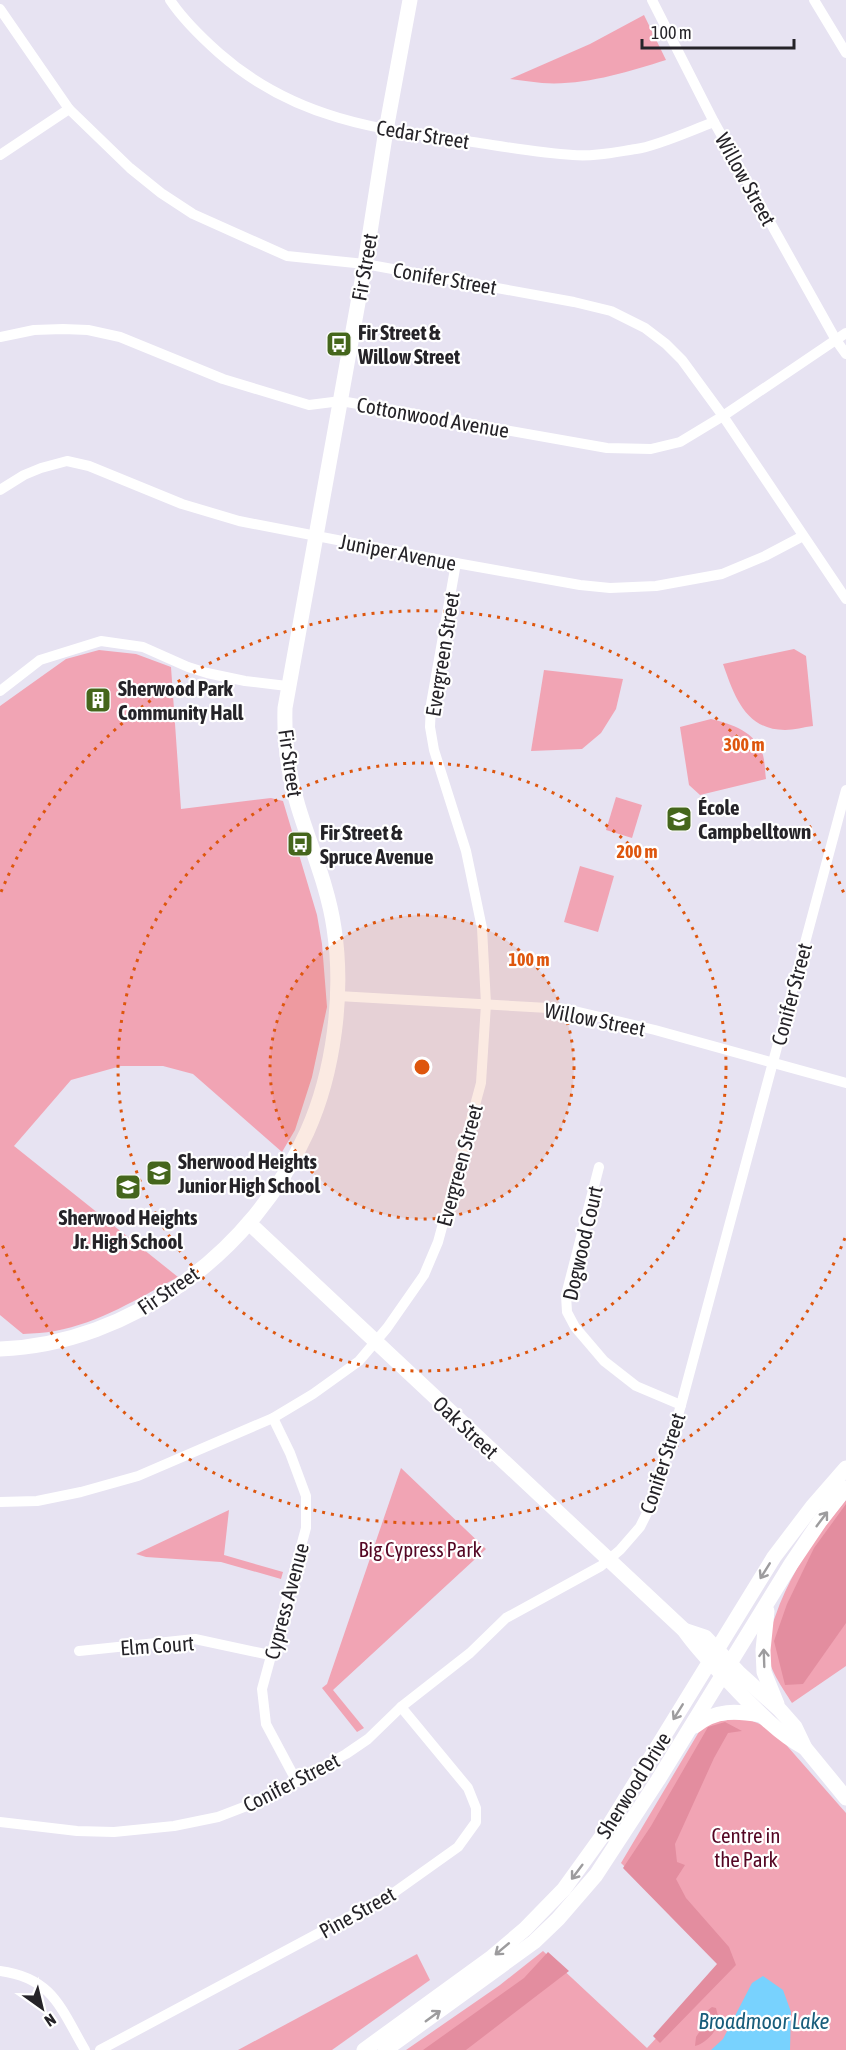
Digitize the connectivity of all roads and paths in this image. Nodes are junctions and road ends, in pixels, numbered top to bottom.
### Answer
1 (170, 0) edge
2 (410, 0) edge
3 (652, 0) edge
4 (814, 0) edge
5 (0, 9) edge
6 (846, 53) edge
7 (69, 109) junction
8 (714, 122) junction
9 (386, 130) junction
10 (0, 155) edge
11 (365, 264) junction
12 (846, 333) edge
13 (0, 337) edge
14 (836, 340) junction
15 (846, 354) edge
16 (341, 400) junction
17 (723, 416) junction
18 (0, 490) edge
19 (316, 536) junction
20 (803, 536) junction
21 (456, 563) junction
22 (846, 599) edge
23 (288, 686) junction
24 (0, 691) edge
25 (846, 790) edge
26 (338, 996) junction
27 (486, 1004) junction
28 (772, 1063) junction
29 (846, 1083) edge
30 (600, 1167) dead end
31 (249, 1223) junction
32 (375, 1342) junction
33 (0, 1349) edge
34 (681, 1405) junction
35 (273, 1418) junction
36 (846, 1468) edge
37 (846, 1488) edge
38 (0, 1502) edge
39 (609, 1559) junction
40 (768, 1603) junction
41 (79, 1651) dead end
42 (270, 1655) junction
43 (713, 1656) junction
44 (727, 1670) junction
45 (401, 1707) junction
46 (780, 1710) junction
47 (762, 1715) junction
48 (687, 1734) junction
49 (805, 1748) junction
50 (297, 1782) junction
51 (846, 1798) edge
52 (0, 1822) edge
53 (0, 1971) edge
54 (86, 2050) edge
55 (100, 2050) edge
56 (364, 2050) edge
57 (385, 2050) edge

1 - 9 street, Cedar Street
2 - 9 street, Fir Street
3 - 8 street, Willow Street
4 - 6 street
5 - 7 street, Conifer Street
7 - 10 street
7 - 11 street, Conifer Street
8 - 9 street, Cedar Street
8 - 14 street, Willow Street
9 - 11 street, Fir Street
11 - 16 street, Fir Street
11 - 17 street, Conifer Street
12 - 14 street, Cottonwood Avenue
13 - 16 street, Cottonwood Avenue
14 - 15 street, Willow Street
14 - 17 street, Cottonwood Avenue
16 - 17 street, Cottonwood Avenue
16 - 19 street, Fir Street
17 - 20 street, Conifer Street
18 - 19 street, Juniper Avenue
19 - 21 street, Juniper Avenue
19 - 23 street, Fir Street
20 - 21 street, Juniper Avenue
20 - 22 street, Conifer Street
21 - 27 street, Evergreen Street
23 - 24 street
23 - 26 street, Fir Street
25 - 28 street, Conifer Street
26 - 27 street, Willow Street
26 - 31 street, Fir Street
27 - 28 street, Willow Street
27 - 32 street, Evergreen Street
28 - 29 street, Willow Street
28 - 34 street, Conifer Street
30 - 34 street, Dogwood Court
31 - 32 street, Oak Street
31 - 33 street, Fir Street
32 - 35 street, Evergreen Street
32 - 39 street, Oak Street
34 - 39 street, Conifer Street
35 - 38 street, Evergreen Street
35 - 42 street, Cypress Avenue
36 -> 43 street, Sherwood Drive
40 -> 37 street, Sherwood Drive
39 - 43 street, Oak Street
39 - 45 street, Conifer Street
40 - 44 street, Sherwood Drive
46 -> 40 street
41 - 42 street, Elm Court
42 - 50 street, Cypress Avenue
43 - 44 street, Oak Street
43 -> 56 street, Sherwood Drive
44 - 46 street, Oak Street
44 - 47 street, Oak Street
44 - 48 street, Sherwood Drive
45 - 50 street, Conifer Street
45 - 55 street, Pine Street
46 - 49 street, Oak Street
47 - 48 street
47 - 49 street, Oak Street
57 -> 48 street, Sherwood Drive
49 - 51 street, Oak Street
50 - 52 street, Conifer Street
53 - 54 street

